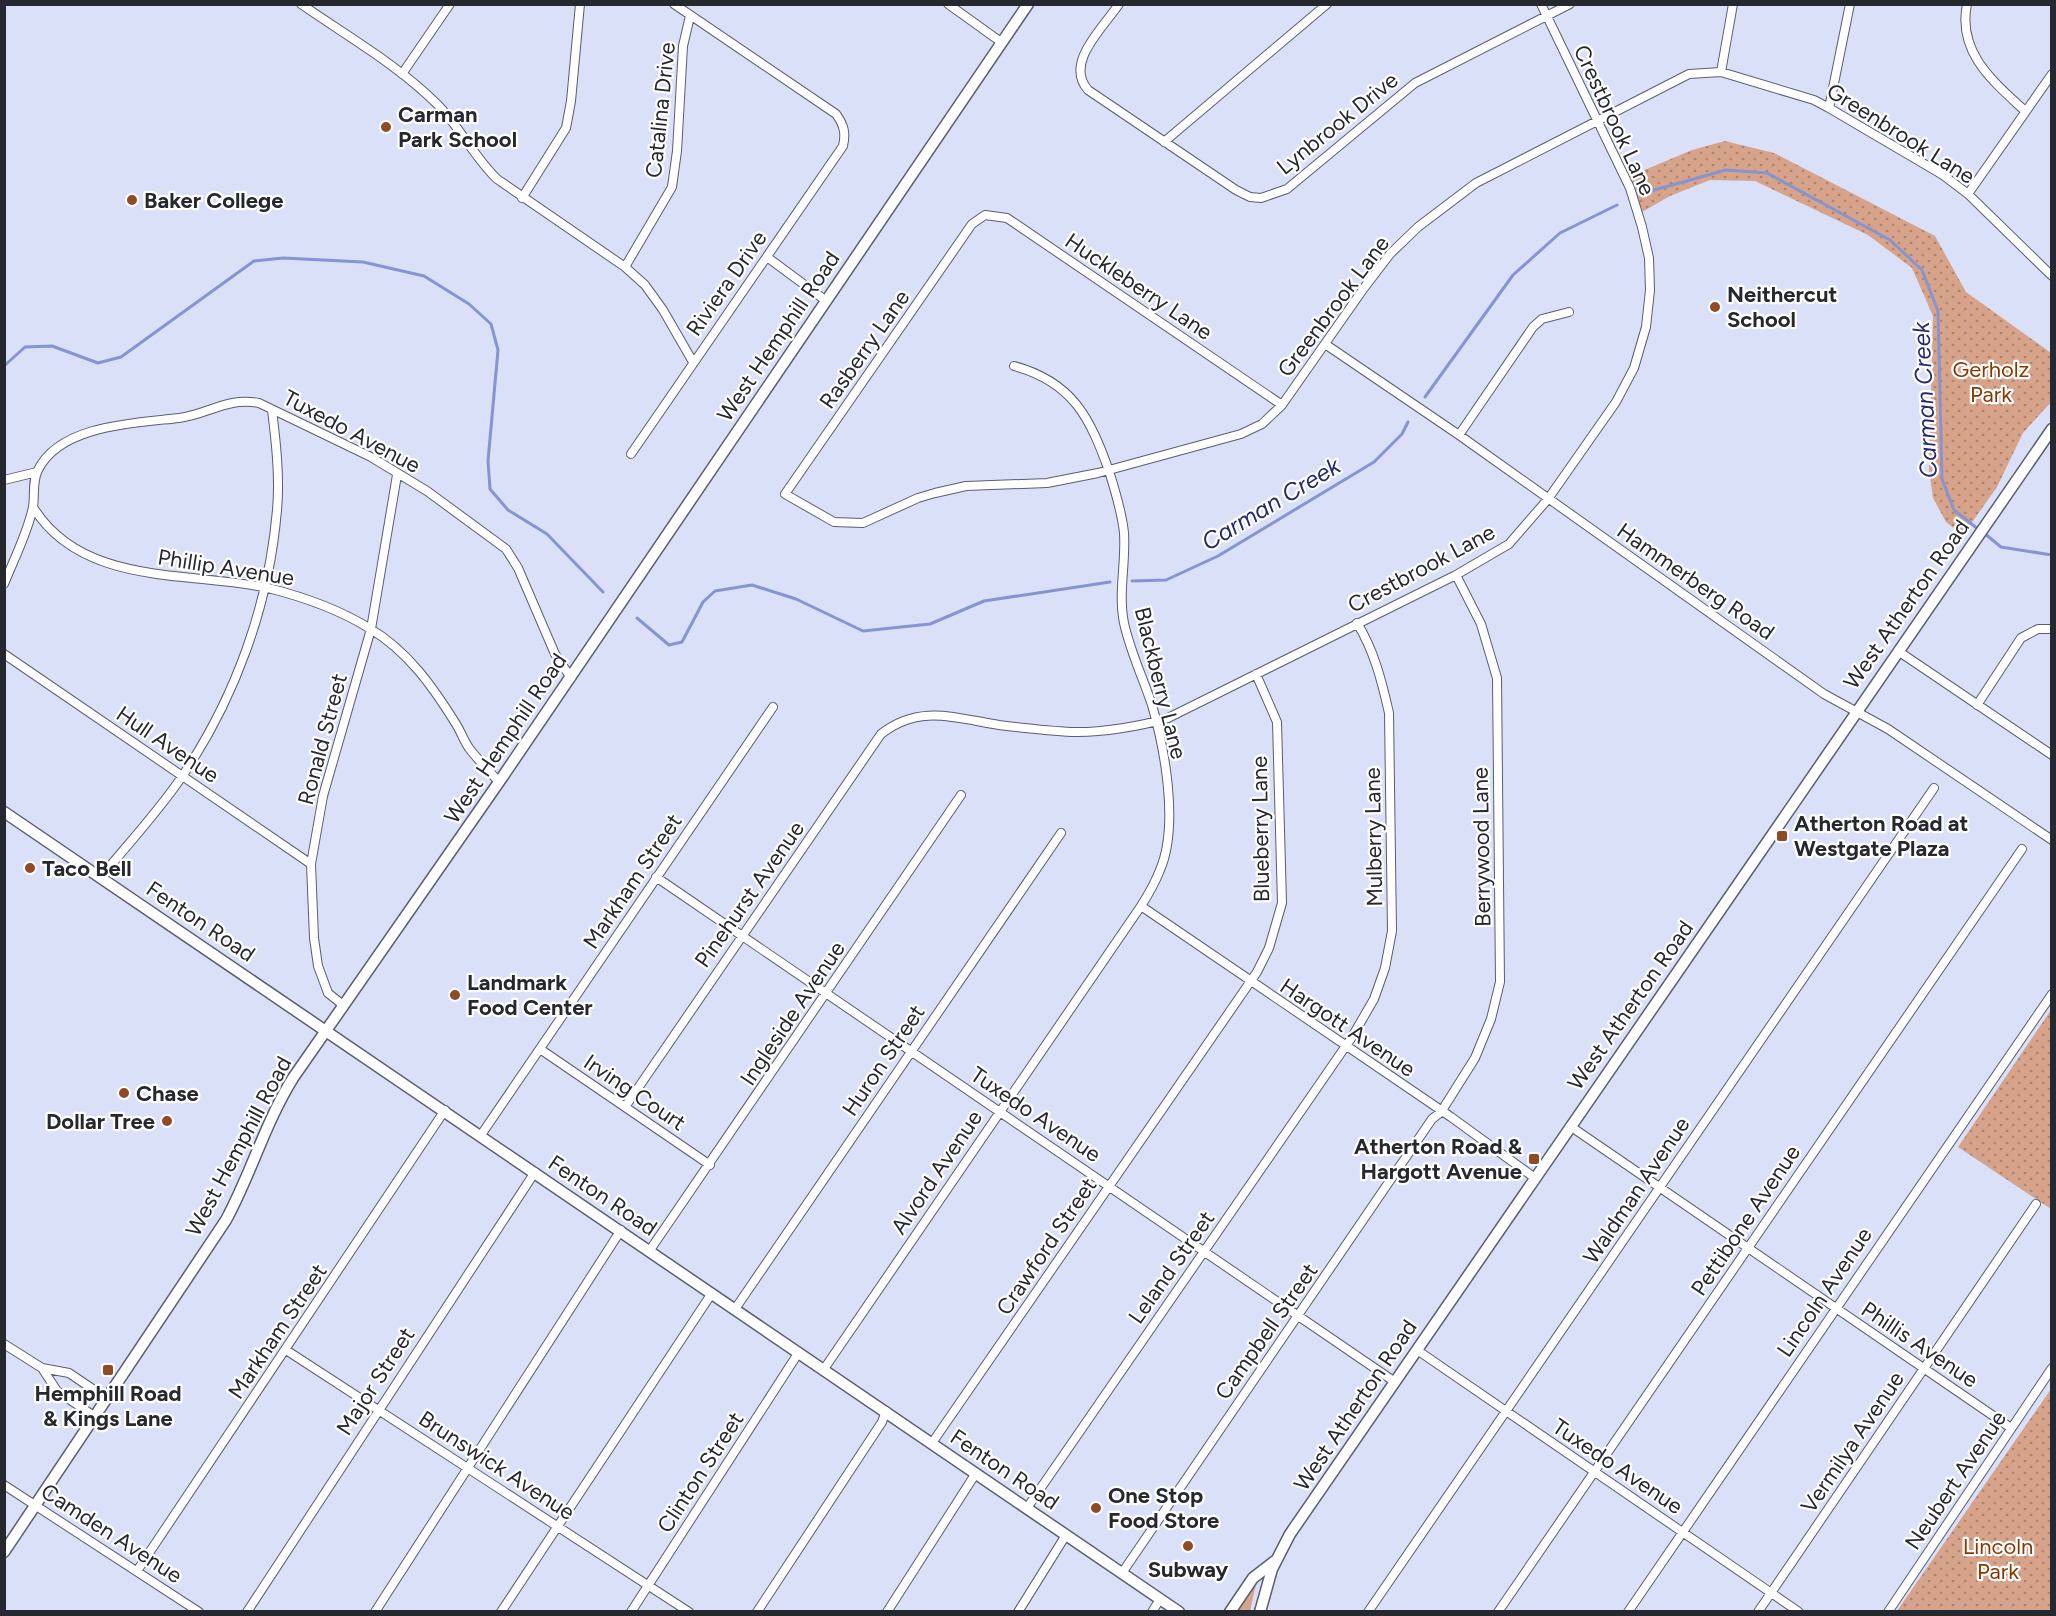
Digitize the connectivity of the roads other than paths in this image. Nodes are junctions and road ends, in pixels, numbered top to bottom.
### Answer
1 (300, 4) edge
2 (450, 4) edge
3 (580, 4) edge
4 (675, 4) edge
5 (948, 4) edge
6 (1028, 4) edge
7 (1119, 4) edge
8 (1327, 4) edge
9 (1542, 4) edge
10 (1570, 4) edge
11 (1733, 4) edge
12 (1850, 4) edge
13 (1967, 4) edge
14 (690, 16) junction
15 (1546, 16) junction
16 (1001, 42) junction
17 (1721, 72) junction
18 (402, 74) junction
19 (2052, 74) edge
20 (1829, 108) junction
21 (2025, 111) junction
22 (1598, 123) junction
23 (1164, 142) junction
24 (1968, 194) junction
25 (522, 198) junction
26 (972, 224) joint
27 (767, 257) junction
28 (625, 267) junction
29 (2052, 276) edge
30 (825, 300) junction
31 (1569, 312) dead end
32 (1325, 344) junction
33 (693, 362) junction
34 (1014, 366) dead end
35 (1282, 405) junction
36 (272, 410) junction
37 (2052, 429) edge
38 (1459, 435) junction
39 (631, 454) dead end
40 (1108, 470) junction
41 (37, 472) junction
42 (397, 475) junction
43 (4, 480) edge
44 (785, 495) joint
45 (1548, 499) junction
46 (33, 507) junction
47 (1456, 575) junction
48 (4, 584) edge
49 (267, 588) junction
50 (1357, 623) junction
51 (371, 629) junction
52 (2052, 629) edge
53 (1898, 651) junction
54 (4, 654) edge
55 (1256, 674) junction
56 (571, 678) junction
57 (1977, 705) junction
58 (773, 707) dead end
59 (1855, 711) junction
60 (915, 717) joint
61 (1154, 722) junction
62 (2052, 755) edge
63 (183, 775) junction
64 (499, 782) junction
65 (1934, 788) dead end
66 (961, 795) dead end
67 (4, 812) edge
68 (1061, 832) dead end
69 (2052, 840) edge
70 (2022, 849) dead end
71 (311, 864) junction
72 (101, 877) junction
73 (656, 877) junction
74 (1141, 906) junction
75 (742, 935) junction
76 (1249, 981) junction
77 (827, 993) junction
78 (2052, 994) edge
79 (343, 1005) junction
80 (326, 1029) junction
81 (1344, 1046) junction
82 (540, 1049) junction
83 (912, 1051) junction
84 (625, 1107) junction
85 (445, 1110) junction
86 (1000, 1111) junction
87 (1441, 1112) junction
88 (1570, 1126) junction
89 (481, 1135) junction
90 (710, 1165) junction
91 (535, 1172) junction
92 (1535, 1178) junction
93 (1109, 1185) junction
94 (1659, 1187) junction
95 (2036, 1204) dead end
96 (621, 1230) junction
97 (1748, 1248) junction
98 (650, 1250) junction
99 (1205, 1250) junction
100 (712, 1293) junction
101 (1836, 1308) junction
102 (735, 1309) junction
103 (1299, 1315) junction
104 (4, 1344) edge
105 (286, 1350) junction
106 (1416, 1350) junction
107 (799, 1352) junction
108 (42, 1368) junction
109 (1924, 1368) junction
110 (2052, 1368) edge
111 (824, 1369) junction
112 (1395, 1382) junction
113 (106, 1398) junction
114 (378, 1409) junction
115 (1506, 1411) junction
116 (886, 1412) junction
117 (94, 1416) junction
118 (2011, 1428) junction
119 (932, 1443) junction
120 (468, 1467) junction
121 (1594, 1472) junction
122 (976, 1473) junction
123 (4, 1485) edge
124 (35, 1505) junction
125 (1027, 1508) junction
126 (557, 1526) junction
127 (1682, 1532) junction
128 (1066, 1534) junction
129 (4, 1552) edge
130 (1275, 1560) junction
131 (137, 1571) junction
132 (1122, 1572) junction
133 (648, 1585) junction
134 (1771, 1593) junction
135 (1160, 1599) junction
136 (199, 1611) edge
137 (247, 1611) edge
138 (375, 1611) edge
139 (501, 1611) edge
140 (631, 1611) edge
141 (688, 1611) edge
142 (757, 1611) edge
143 (886, 1611) edge
144 (1018, 1611) edge
145 (1152, 1611) edge
146 (1179, 1611) edge
147 (1230, 1611) edge
148 (1260, 1611) edge
149 (1368, 1611) edge
150 (1498, 1611) edge
151 (1628, 1611) edge
152 (1758, 1611) edge
153 (1799, 1611) edge
154 (1888, 1611) edge

1 - 18 street
2 - 18 street
3 - 25 street
4 - 14 street
5 - 16 street
6 - 16 street, West Hemphill Road
7 - 23 street, Lynbrook Drive
8 - 23 street
9 - 15 street, Crestbrook Lane
10 - 15 street, Lynbrook Drive
11 - 17 street
12 - 20 street
13 - 21 street
14 - 27 street, Riviera Drive
14 - 28 street, Catalina Drive
15 - 22 street, Crestbrook Lane
15 - 23 street, Lynbrook Drive
16 - 30 street, West Hemphill Road
17 - 20 street, Greenbrook Lane
17 - 22 street, Greenbrook Lane
18 - 25 street
19 - 21 street
20 - 24 street, Greenbrook Lane
21 - 24 street
22 - 32 street, Greenbrook Lane
22 - 45 street, Crestbrook Lane
24 - 29 street, Greenbrook Lane
25 - 28 street
26 - 35 street, Huckleberry Lane
26 - 44 street, Rasberry Lane
27 - 30 street
27 - 33 street, Riviera Drive
28 - 33 street
30 - 56 street, West Hemphill Road
31 - 38 street
32 - 35 street, Greenbrook Lane
32 - 38 street, Hammerberg Road
33 - 39 street, Riviera Drive
34 - 40 street, Blackberry Lane
35 - 40 street, Greenbrook Lane
36 - 41 street, Tuxedo Avenue
36 - 42 street, Tuxedo Avenue
36 - 49 street
37 - 53 street, West Atherton Road
38 - 45 street, Hammerberg Road
40 - 44 street, Greenbrook Lane
40 - 61 street, Blackberry Lane
41 - 43 street
41 - 46 street
42 - 51 street, Ronald Street
42 - 56 street, Tuxedo Avenue
45 - 47 street, Crestbrook Lane
45 - 59 street, Hammerberg Road
46 - 48 street
46 - 49 street, Phillip Avenue
47 - 50 street, Crestbrook Lane
47 - 87 street, Berrywood Lane
49 - 51 street, Phillip Avenue
49 - 63 street
50 - 55 street, Crestbrook Lane
50 - 81 street, Mulberry Lane
51 - 64 street, Phillip Avenue
51 - 71 street, Ronald Street
52 - 57 street
53 - 57 street
53 - 59 street, West Atherton Road
54 - 63 street, Hull Avenue
55 - 61 street, Crestbrook Lane
55 - 76 street, Blueberry Lane
56 - 64 street, West Hemphill Road
57 - 62 street
58 - 73 street, Markham Street
59 - 69 street, Hammerberg Road
59 - 88 street, West Atherton Road
60 - 61 street, Crestbrook Lane
60 - 75 street, Pinehurst Avenue
61 - 74 street, Blackberry Lane
63 - 71 street, Hull Avenue
63 - 72 street
64 - 79 street, West Hemphill Road
65 - 94 street, Waldman Avenue
66 - 77 street, Ingleside Avenue
67 - 72 street, Fenton Road
68 - 83 street, Huron Street
70 - 97 street, Pettibone Avenue
71 - 79 street, Ronald Street
72 - 80 street, Fenton Road
73 - 75 street, Tuxedo Avenue
73 - 82 street, Markham Street
74 - 76 street, Hargott Avenue
74 - 86 street, Alvord Avenue
75 - 77 street, Tuxedo Avenue
75 - 84 street, Pinehurst Avenue
76 - 81 street, Hargott Avenue
76 - 93 street, Crawford Street
77 - 83 street, Tuxedo Avenue
77 - 90 street, Ingleside Avenue
78 - 101 street, Lincoln Avenue
79 - 80 street, West Hemphill Road
80 - 85 street, Fenton Road
80 - 113 street, West Hemphill Road
81 - 87 street, Hargott Avenue
81 - 99 street, Leland Street
82 - 84 street, Irving Court
82 - 89 street, Markham Street
83 - 86 street, Tuxedo Avenue
83 - 102 street, Huron Street
84 - 90 street, Irving Court
85 - 89 street, Fenton Road
85 - 105 street, Markham Street
86 - 93 street, Tuxedo Avenue
86 - 111 street, Alvord Avenue
87 - 92 street, Hargott Avenue
87 - 103 street, Campbell Street
88 - 92 street, West Atherton Road
88 - 94 street, Phillis Avenue
89 - 91 street, Fenton Road
90 - 98 street, Ingleside Avenue
91 - 96 street, Fenton Road
91 - 114 street, Major Street
92 - 106 street, West Atherton Road
93 - 99 street, Tuxedo Avenue
93 - 119 street, Crawford Street
94 - 97 street, Phillis Avenue
94 - 115 street, Waldman Avenue
95 - 109 street, Vermilya Avenue
96 - 98 street, Fenton Road
96 - 120 street
97 - 101 street, Phillis Avenue
97 - 121 street, Pettibone Avenue
98 - 100 street, Fenton Road
99 - 103 street, Tuxedo Avenue
99 - 125 street, Leland Street
100 - 102 street, Fenton Road
100 - 126 street
101 - 109 street, Phillis Avenue
101 - 127 street, Lincoln Avenue
102 - 107 street, Fenton Road
103 - 112 street, Tuxedo Avenue
103 - 132 street, Campbell Street
104 - 108 street
105 - 114 street, Brunswick Avenue
105 - 131 street, Markham Street
106 - 112 street, West Atherton Road
106 - 115 street, Tuxedo Avenue
107 - 111 street, Fenton Road
107 - 133 street, Clinton Street
108 - 113 street
108 - 117 street
109 - 118 street, Phillis Avenue
109 - 134 street, Vermilya Avenue
110 - 118 street, Neubert Avenue
111 - 116 street, Fenton Road
112 - 130 street, West Atherton Road
113 - 117 street, West Hemphill Road
114 - 120 street, Brunswick Avenue
114 - 137 street, Major Street
115 - 121 street, Tuxedo Avenue
115 - 149 street, Waldman Avenue
116 - 119 street, Fenton Road
116 - 142 street
117 - 124 street, West Hemphill Road
118 - 154 street, Neubert Avenue
119 - 122 street, Fenton Road
120 - 126 street, Brunswick Avenue
120 - 138 street
121 - 127 street, Tuxedo Avenue
121 - 150 street, Pettibone Avenue
122 - 125 street, Fenton Road
122 - 143 street
123 - 124 street, Camden Avenue
124 - 129 street, West Hemphill Road
124 - 131 street, Camden Avenue
125 - 128 street, Fenton Road
126 - 133 street, Brunswick Avenue
126 - 139 street
127 - 134 street, Tuxedo Avenue
127 - 151 street, Lincoln Avenue
128 - 132 street, Fenton Road
128 - 144 street
130 - 147 street
130 - 148 street, West Atherton Road
131 - 136 street, Camden Avenue
132 - 135 street, Fenton Road
133 - 140 street, Clinton Street
133 - 141 street, Brunswick Avenue
134 - 152 street, Vermilya Avenue
134 - 153 street, Tuxedo Avenue
135 - 145 street
135 - 146 street, Fenton Road

